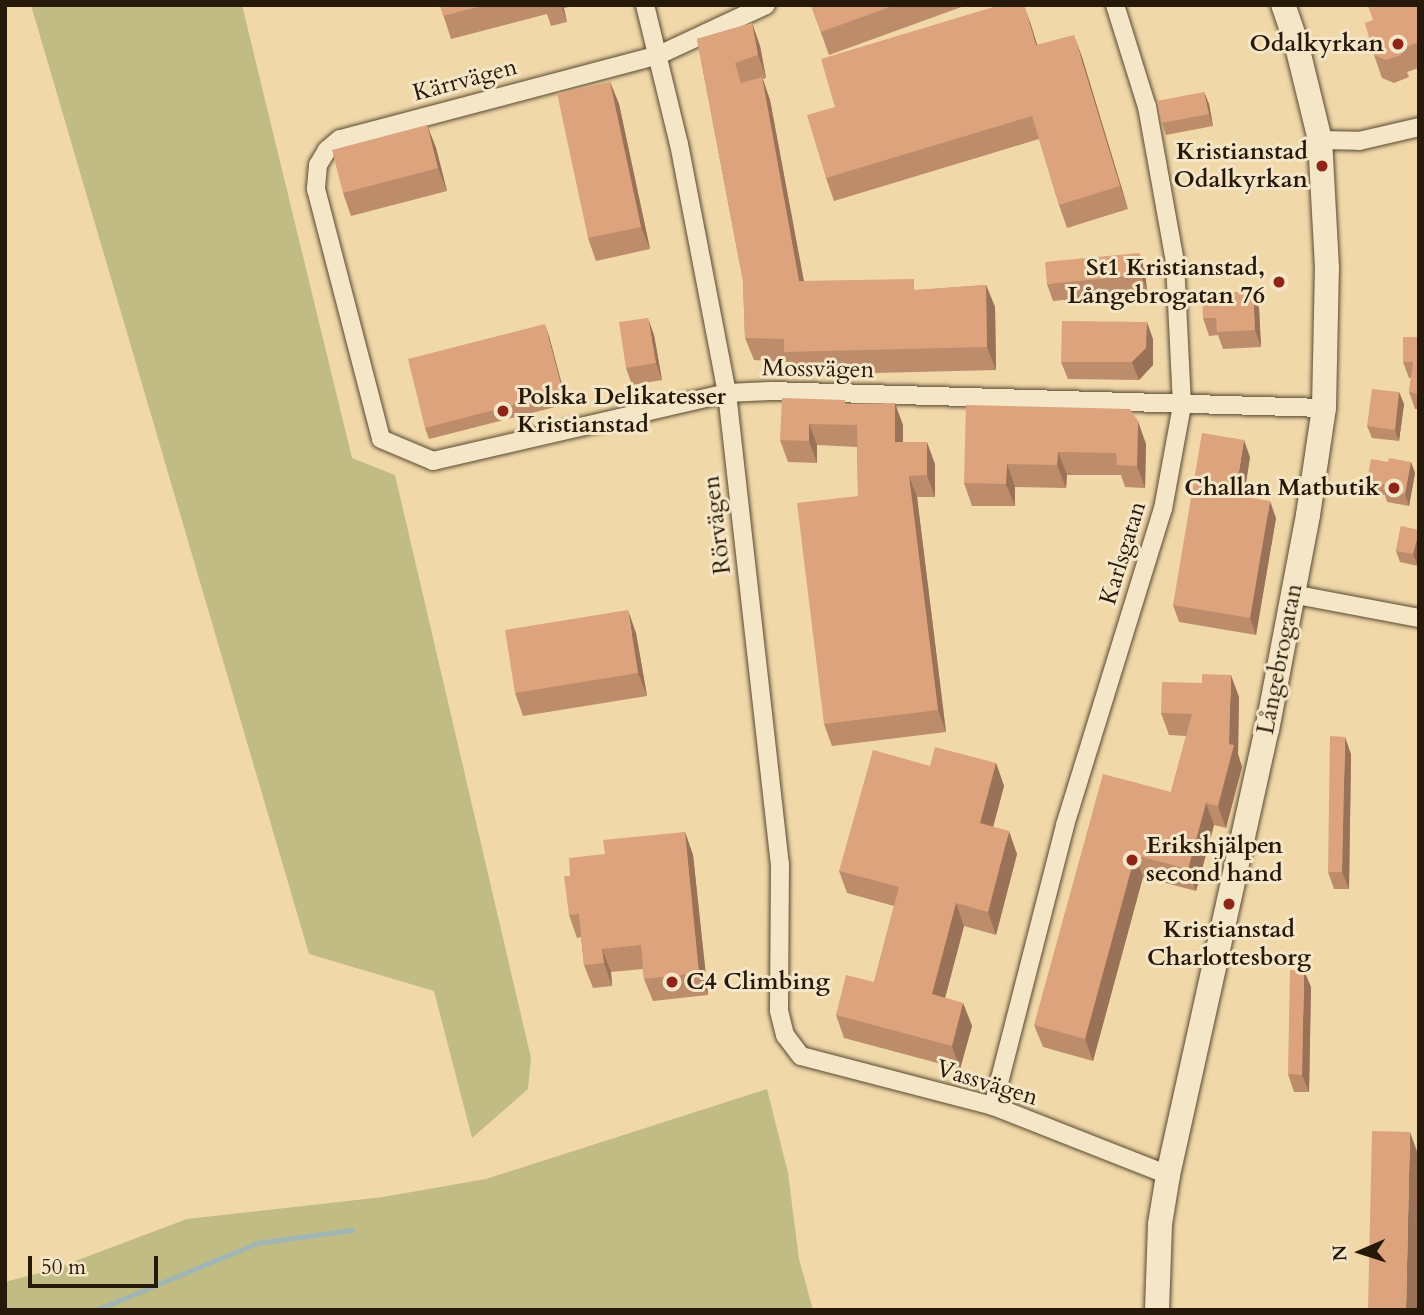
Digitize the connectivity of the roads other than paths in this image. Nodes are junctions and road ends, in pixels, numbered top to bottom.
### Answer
1 (645, 5) edge
2 (766, 5) edge
3 (1115, 5) edge
4 (1283, 5) edge
5 (659, 55) junction
6 (1419, 127) edge
7 (1320, 140) junction
8 (347, 301) joint
9 (727, 393) junction
10 (1182, 405) junction
11 (1324, 408) junction
12 (1292, 594) junction
13 (1419, 618) edge
14 (791, 1044) joint
15 (993, 1105) junction
16 (1168, 1175) junction
17 (1157, 1310) edge

1 - 5 street, Rörvägen
2 - 5 street, Kärrvägen
3 - 10 street, Karlsgatan
4 - 7 main road, Långebrogatan
5 - 8 street, Kärrvägen
5 - 9 street, Rörvägen
6 - 7 street
7 - 11 main road, Långebrogatan
8 - 9 street, Mossvägen
9 - 10 street, Mossvägen
9 - 14 street, Rörvägen
10 - 11 street, Mossvägen
10 - 15 street, Karlsgatan
11 - 12 main road, Långebrogatan
12 - 13 street
12 - 16 main road, Långebrogatan
14 - 15 street, Vassvägen
15 - 16 street, Vassvägen
16 - 17 main road, Långebrogatan

